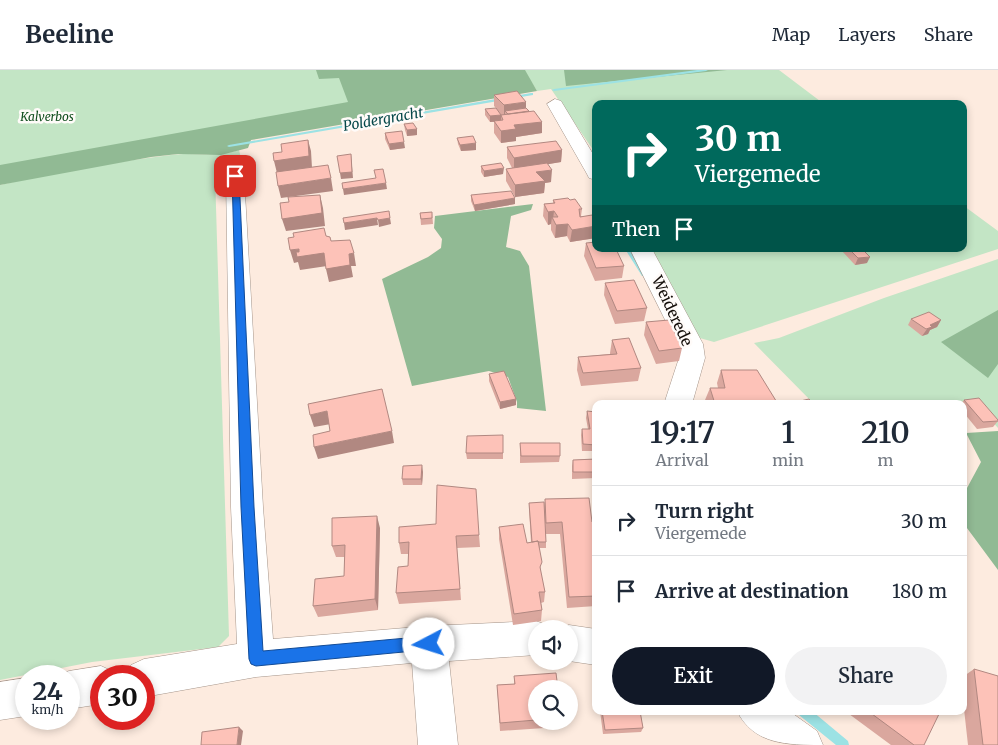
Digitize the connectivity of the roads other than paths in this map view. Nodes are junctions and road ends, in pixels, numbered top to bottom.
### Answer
1 (554, 104) dead end
2 (592, 167) edge
3 (235, 176) dead end
4 (643, 252) edge
5 (679, 400) edge
6 (528, 638) edge
7 (429, 644) junction
8 (578, 644) edge
9 (592, 646) edge
10 (256, 659) junction
11 (155, 676) edge
12 (15, 698) edge
13 (0, 701) edge
14 (762, 715) edge
15 (438, 745) edge
16 (803, 745) edge

1 - 2 street
3 - 10 street
4 - 5 street, Weiderede
6 - 7 street
7 - 10 street
7 - 15 street
8 - 9 street
10 - 11 street
12 - 13 street
14 - 16 street

